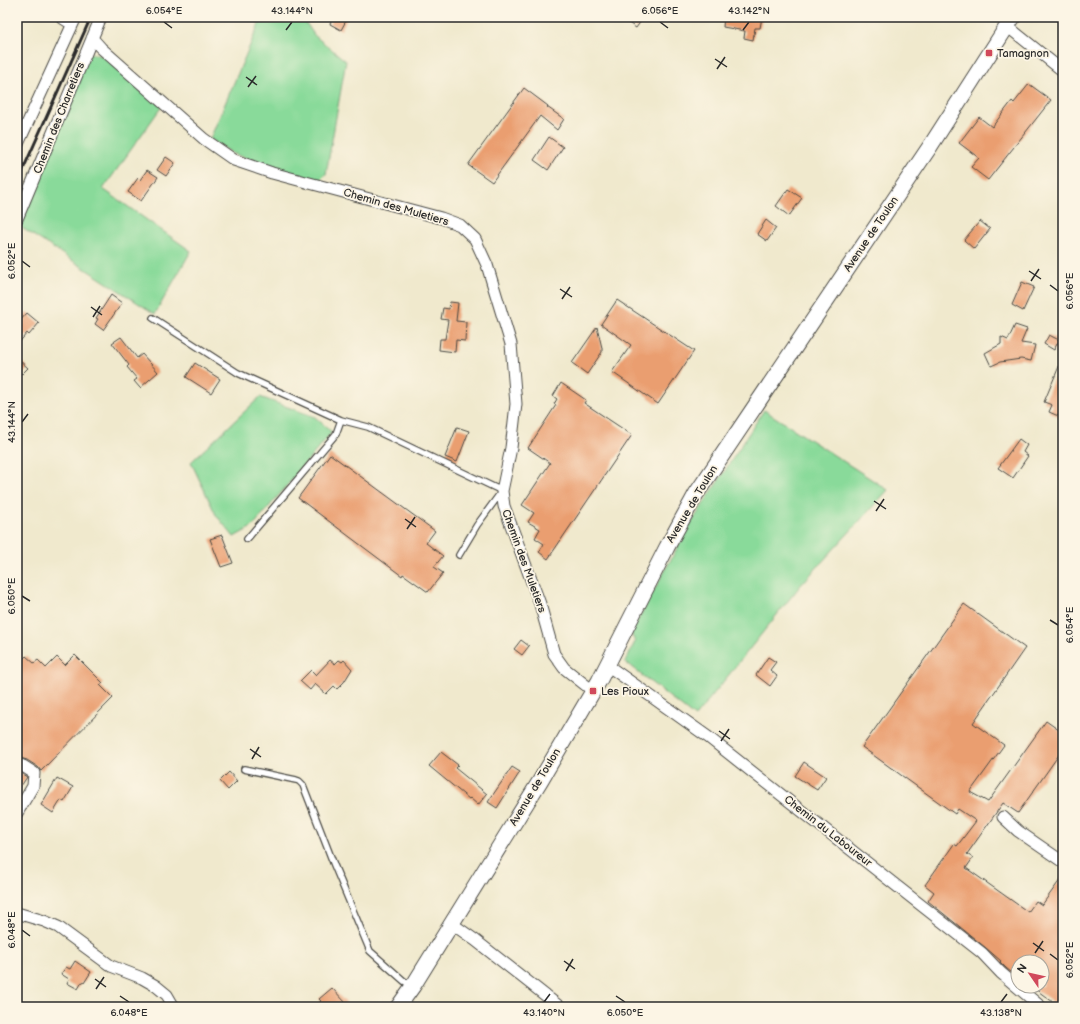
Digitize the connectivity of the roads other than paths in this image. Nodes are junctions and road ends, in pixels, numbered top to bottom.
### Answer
1 (60, 17) edge
2 (100, 17) edge
3 (74, 21) edge
4 (1010, 21) edge
5 (92, 38) junction
6 (1063, 71) edge
7 (17, 146) edge
8 (17, 219) edge
9 (153, 318) dead end
10 (341, 420) junction
11 (502, 491) junction
12 (248, 539) dead end
13 (459, 555) dead end
14 (606, 666) junction
15 (593, 691) junction
16 (17, 764) edge
17 (244, 769) dead end
18 (17, 813) edge
19 (1003, 817) dead end
20 (1063, 862) edge
21 (17, 914) edge
22 (451, 923) junction
23 (412, 986) junction
24 (174, 1007) edge
25 (398, 1007) edge
26 (560, 1007) edge
27 (1041, 1007) edge

1 - 3 street
2 - 5 street, Chemin des Charretiers
3 - 7 street
4 - 6 street
4 - 14 main road, Avenue de Toulon
5 - 8 street, Chemin des Charretiers
5 - 11 street, Chemin des Muletiers
9 - 10 lane
10 - 11 lane
10 - 12 lane
11 - 13 lane
11 - 15 street, Chemin des Muletiers
14 - 15 main road, Avenue de Toulon
14 - 27 street, Chemin du Laboureur
15 - 22 main road, Avenue de Toulon
16 - 18 street
17 - 23 lane
19 - 20 street
21 - 24 street
22 - 23 main road, Avenue de Toulon
22 - 26 street
23 - 25 main road, Avenue de Toulon

